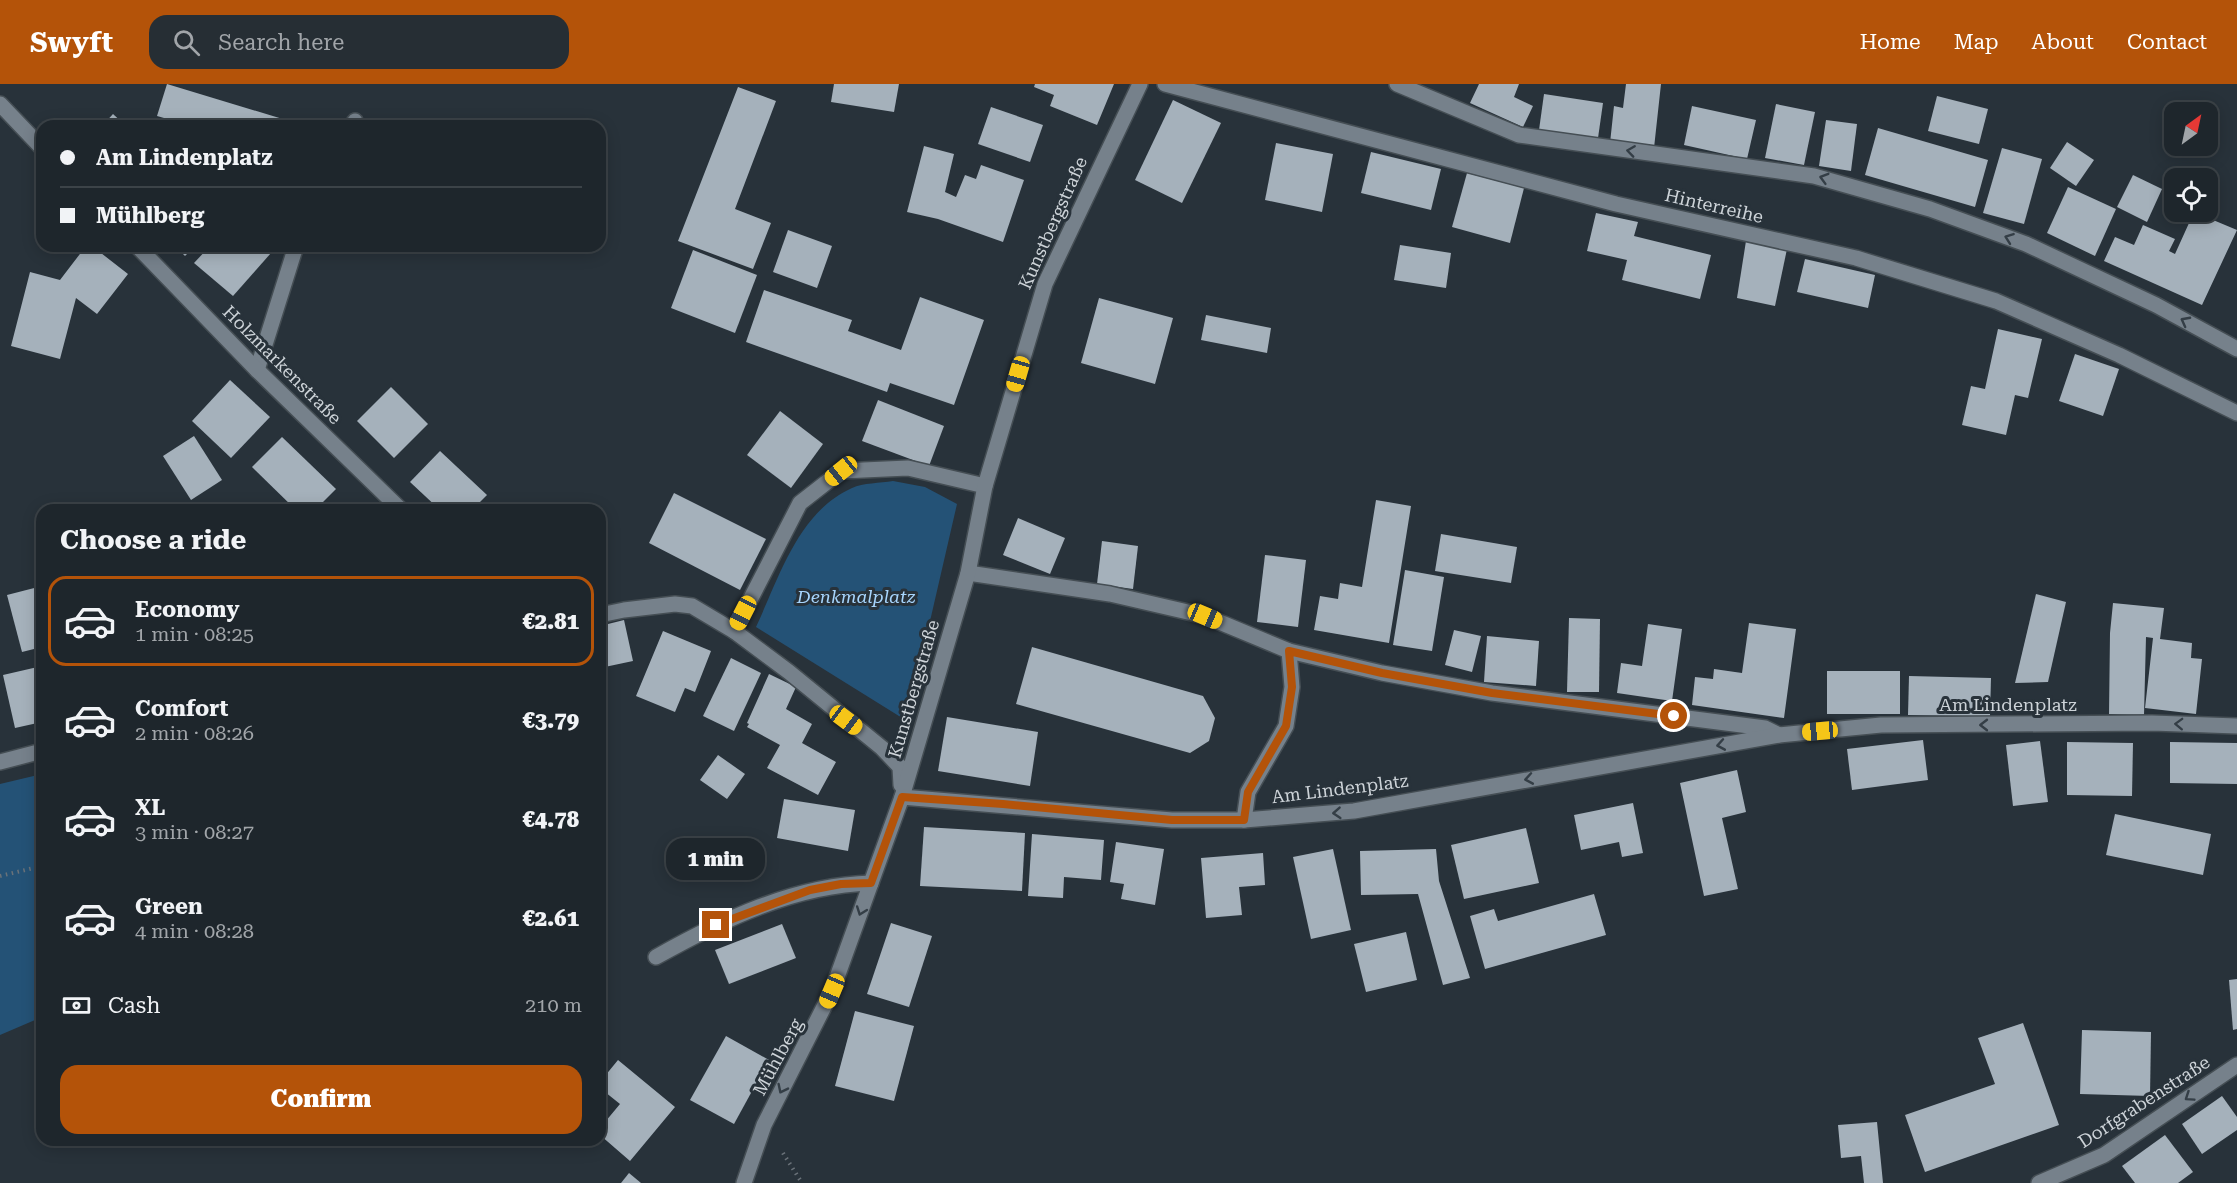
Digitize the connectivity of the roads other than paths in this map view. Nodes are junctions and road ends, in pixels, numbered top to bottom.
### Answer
1 (1140, 84) edge
2 (1165, 84) edge
3 (1397, 84) edge
4 (0, 104) edge
5 (36, 142) edge
6 (143, 252) edge
7 (294, 252) edge
8 (2237, 349) edge
9 (257, 370) junction
10 (2237, 413) edge
11 (985, 486) junction
12 (395, 504) edge
13 (968, 573) junction
14 (606, 614) edge
15 (734, 631) junction
16 (1289, 651) junction
17 (2237, 726) edge
18 (1779, 735) junction
19 (36, 753) edge
20 (0, 762) edge
21 (902, 797) junction
22 (1244, 820) junction
23 (871, 883) junction
24 (656, 957) dead end
25 (2237, 1065) edge
26 (744, 1183) edge
27 (2038, 1183) edge

1 - 11 street, Kunstbergstraße
2 - 10 street, Hinterreihe
8 -> 3 street
4 - 5 street
6 - 9 street, Holzmarkenstraße
7 - 9 street
9 - 12 street, Holzmarkenstraße
11 - 13 street, Kunstbergstraße
11 - 15 street
13 - 16 street, Am Lindenplatz
13 - 21 street, Kunstbergstraße
14 - 15 street
15 - 21 street
16 - 18 street, Am Lindenplatz
16 - 22 street
17 -> 18 street, Am Lindenplatz
18 -> 22 street, Am Lindenplatz
19 - 20 street
21 - 22 street, Am Lindenplatz
21 - 23 street, Mühlberg
23 - 24 street
23 -> 26 street, Mühlberg
25 -> 27 street, Dorfgrabenstraße

